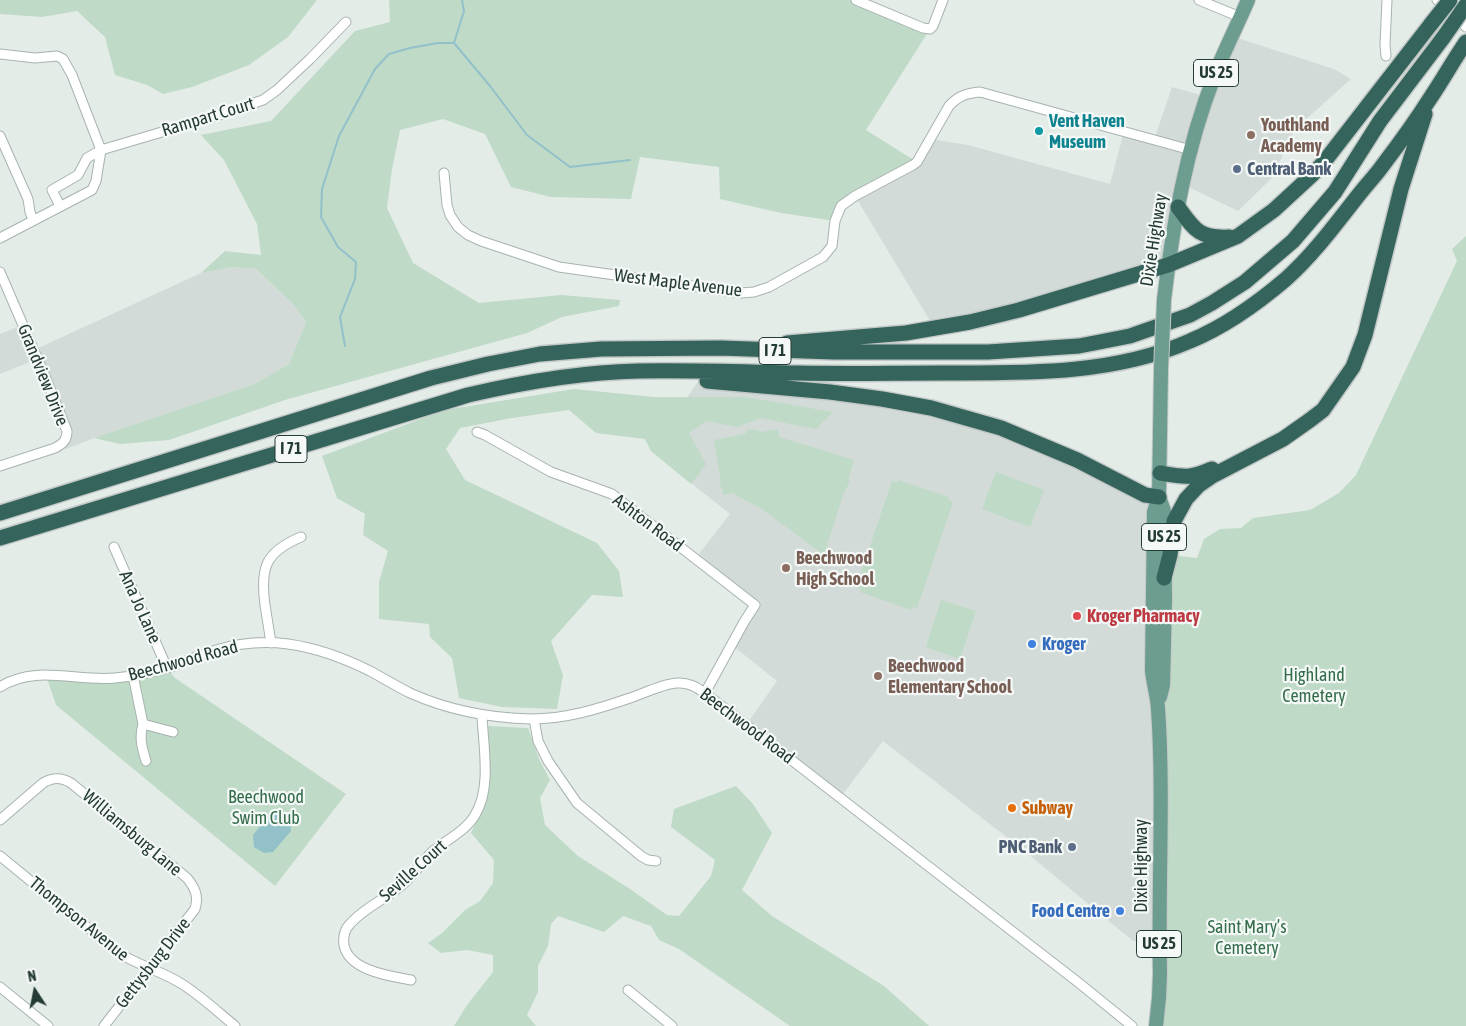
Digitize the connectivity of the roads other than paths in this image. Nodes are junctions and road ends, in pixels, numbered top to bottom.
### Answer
1 (856, 0) edge
2 (943, 0) edge
3 (1199, 0) edge
4 (1248, 0) edge
5 (1387, 0) edge
6 (1437, 0) edge
7 (1450, 0) edge
8 (1466, 4) edge
9 (1240, 18) junction
10 (346, 22) dead end
11 (1466, 27) edge
12 (1462, 47) edge
13 (0, 54) edge
14 (1386, 56) dead end
15 (1430, 98) junction
16 (0, 136) edge
17 (101, 150) junction
18 (1191, 150) junction
19 (444, 173) dead end
20 (60, 206) junction
21 (1178, 207) junction
22 (33, 220) junction
23 (1238, 236) junction
24 (0, 238) edge
25 (1168, 265) junction
26 (0, 272) edge
27 (721, 348) junction
28 (586, 374) junction
29 (476, 432) dead end
30 (1246, 458) junction
31 (0, 466) edge
32 (1160, 473) junction
33 (1159, 497) junction
34 (0, 513) edge
35 (301, 537) dead end
36 (0, 538) edge
37 (114, 547) dead end
38 (1164, 578) junction
39 (271, 643) junction
40 (167, 668) junction
41 (133, 676) junction
42 (0, 687) edge
43 (705, 693) junction
44 (1158, 705) junction
45 (482, 715) junction
46 (534, 719) junction
47 (143, 724) junction
48 (173, 732) dead end
49 (146, 761) dead end
50 (0, 820) edge
51 (0, 856) edge
52 (656, 861) dead end
53 (197, 898) joint
54 (148, 969) junction
55 (411, 980) dead end
56 (0, 987) edge
57 (628, 990) dead end
58 (48, 1026) edge
59 (104, 1026) edge
60 (235, 1026) edge
61 (672, 1026) edge
62 (1132, 1026) edge
63 (1156, 1026) edge

1 - 2 street
3 - 9 street
4 - 9 main road, Dixie Highway / US 25
5 - 14 street
6 - 11 street
7 - 23 highway, bridge
8 - 27 highway, I 71, bridge
9 - 18 main road, Dixie Highway / US 25
10 - 17 street, Rampart Court
12 - 15 highway, I 71
13 - 17 street
15 - 28 highway, I 71
15 - 30 highway
16 - 22 street
17 - 20 street
17 - 20 street
18 - 19 street, West Maple Avenue
18 - 21 main road, Dixie Highway / US 25
20 - 22 street
21 - 23 highway
21 - 25 main road, Dixie Highway / US 25
22 - 24 street
23 - 25 highway
25 - 27 highway
25 - 32 main road, Dixie Highway / US 25, bridge
26 - 31 street, Grandview Drive
27 - 34 highway, I 71
28 - 33 highway
28 - 36 highway, I 71
29 - 43 street, Ashton Road
30 - 32 highway
30 - 38 highway
32 - 33 main road, Dixie Highway / US 25
33 - 38 main road, Dixie Highway / US 25
33 - 44 main road, Dixie Highway / US 25
35 - 39 street
37 - 40 street, Ana Jo Lane
38 - 44 main road, Dixie Highway / US 25
39 - 40 street, Beechwood Road
39 - 45 street, Beechwood Road
40 - 41 street, Beechwood Road
41 - 42 street, Beechwood Road
41 - 47 street
43 - 46 street, Beechwood Road
43 - 62 street, Beechwood Road
44 - 63 main road, Dixie Highway / US 25
45 - 46 street, Beechwood Road
45 - 55 street, Seville Court
46 - 52 street
47 - 48 street
47 - 49 street
50 - 53 street, Williamsburg Lane
51 - 54 street, Thompson Avenue
53 - 54 street, Gettysburg Drive
54 - 59 street, Gettysburg Drive
54 - 60 street, Thompson Avenue
56 - 58 street
57 - 61 street

